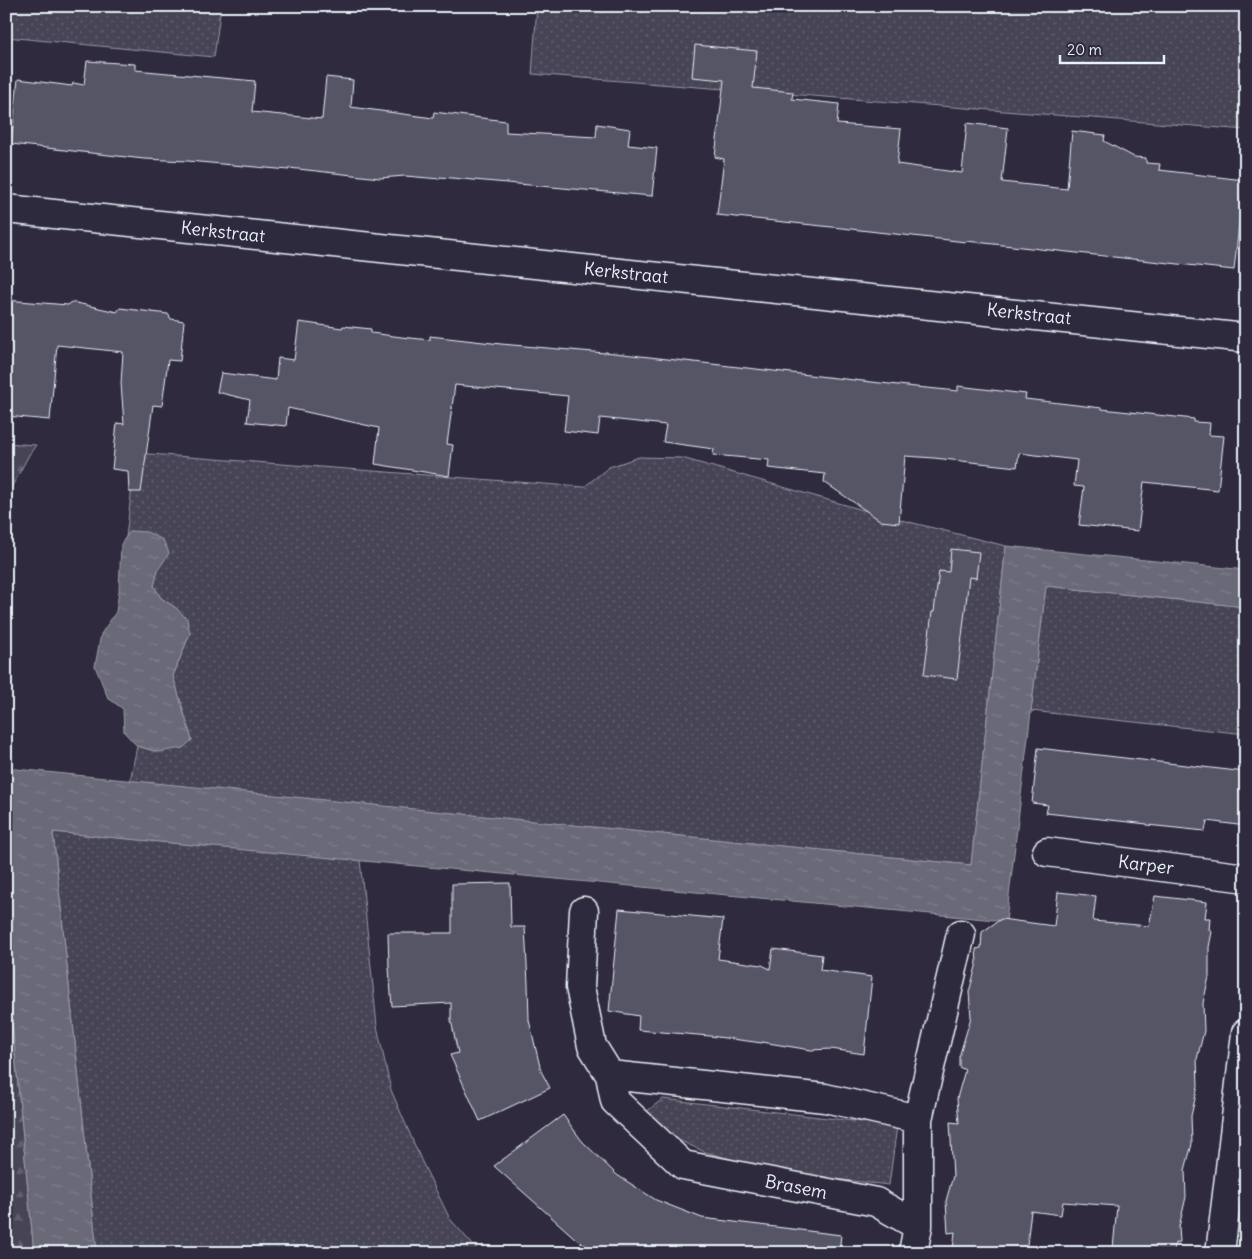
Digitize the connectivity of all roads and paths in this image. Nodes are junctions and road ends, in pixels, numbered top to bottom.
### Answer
1 (6, 209) edge
2 (1246, 338) edge
3 (1047, 852) dead end
4 (1246, 878) edge
5 (584, 911) dead end
6 (961, 934) dead end
7 (1246, 1033) edge
8 (610, 1075) junction
9 (918, 1120) junction
10 (918, 1226) junction
11 (913, 1253) edge
12 (1220, 1253) edge

1 - 2 street, Kerkstraat
3 - 4 street, Karper
5 - 8 street, Brasem
6 - 9 street
7 - 12 street
8 - 9 street
8 - 10 street, Brasem
9 - 10 street
10 - 11 street

